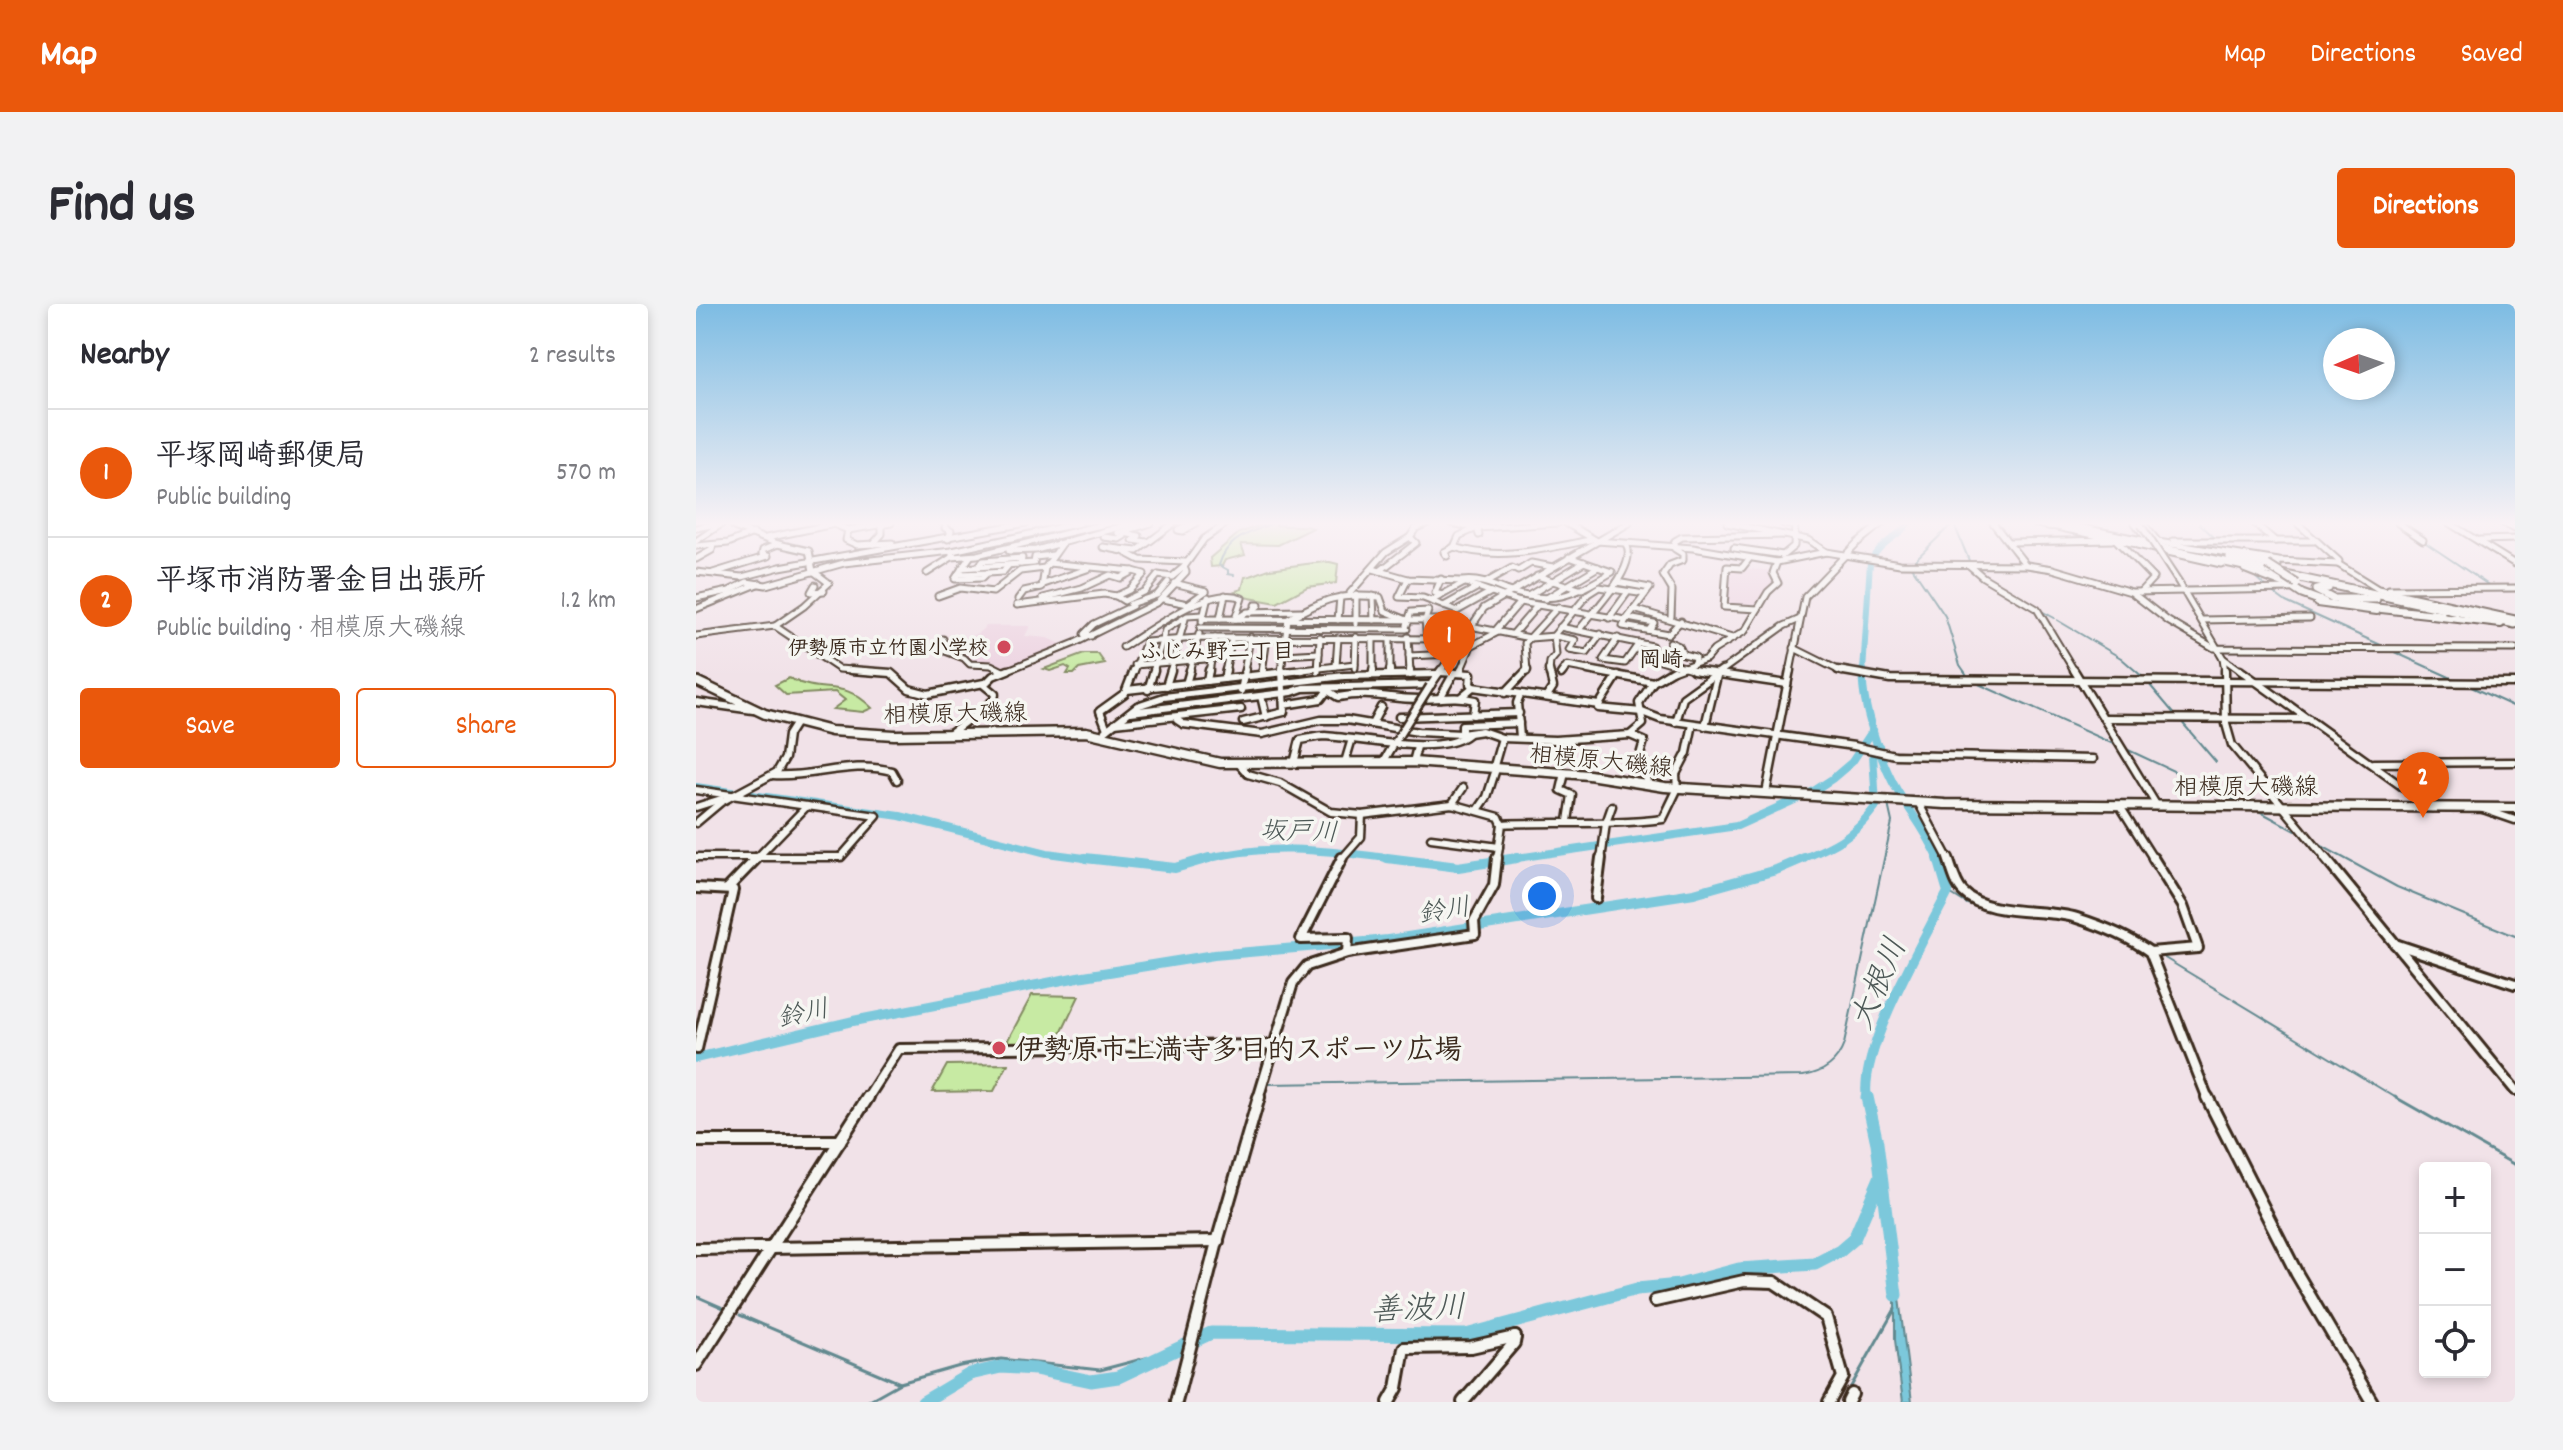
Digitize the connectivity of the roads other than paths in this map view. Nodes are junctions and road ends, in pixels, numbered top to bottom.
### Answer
1 (713, 574) edge
2 (754, 574) edge
3 (800, 574) edge
4 (818, 574) edge
5 (958, 574) edge
6 (986, 574) edge
7 (1016, 574) edge
8 (1045, 574) edge
9 (1072, 574) edge
10 (1126, 574) edge
11 (1144, 574) edge
12 (1147, 574) edge
13 (1182, 574) edge
14 (1369, 574) edge
15 (1391, 574) edge
16 (1501, 574) edge
17 (1540, 574) edge
18 (1564, 574) edge
19 (1586, 574) edge
20 (1608, 574) edge
21 (1664, 574) edge
22 (1726, 574) edge
23 (1774, 574) edge
24 (1826, 574) edge
25 (1980, 574) edge
26 (2074, 574) edge
27 (2149, 574) edge
28 (2173, 574) edge
29 (2262, 574) edge
30 (2269, 574) edge
31 (2284, 574) edge
32 (2287, 574) edge
33 (2291, 574) edge
34 (2353, 574) edge
35 (1158, 575) junction
36 (1623, 575) edge
37 (1537, 576) junction
38 (742, 577) junction
39 (1408, 579) junction
40 (1441, 579) junction
41 (1173, 580) junction
42 (1424, 580) junction
43 (1553, 581) junction
44 (1463, 582) junction
45 (1487, 582) junction
46 (1617, 582) junction
47 (759, 584) junction
48 (1044, 584) junction
49 (814, 586) dead end
50 (1567, 586) junction
51 (2294, 586) junction
52 (1478, 587) junction
53 (2515, 588) edge
54 (1612, 589) junction
55 (2374, 589) junction
56 (1582, 590) junction
57 (824, 591) junction
58 (1510, 591) junction
59 (2184, 591) junction
60 (1491, 592) junction
61 (1628, 592) junction
62 (2131, 592) junction
63 (2140, 592) junction
64 (1207, 594) junction
65 (1353, 594) junction
66 (1645, 594) junction
67 (1225, 595) junction
68 (1442, 595) junction
69 (938, 596) dead end
70 (1116, 596) junction
71 (1373, 596) junction
72 (1502, 596) junction
73 (1528, 596) junction
74 (1340, 597) junction
75 (696, 598) edge
76 (1043, 598) dead end
77 (1416, 598) junction
78 (1568, 598) junction
79 (1163, 599) junction
80 (1543, 600) junction
81 (1124, 601) junction
82 (1323, 601) junction
83 (1431, 601) junction
84 (1582, 601) junction
85 (1520, 602) junction
86 (1255, 605) dead end
87 (1132, 606) junction
88 (1444, 606) junction
89 (1537, 606) junction
90 (2436, 606) junction
91 (696, 609) edge
92 (1556, 609) junction
93 (1634, 609) junction
94 (1758, 609) junction
95 (1304, 611) junction
96 (1251, 612) junction
97 (1573, 612) junction
98 (2451, 612) junction
99 (1591, 615) junction
100 (2426, 615) junction
101 (2441, 615) junction
102 (1203, 617) junction
103 (1671, 617) junction
104 (1609, 618) junction
105 (2310, 618) dead end
106 (1220, 619) junction
107 (1237, 619) junction
108 (1254, 619) junction
109 (1288, 619) junction
110 (1627, 619) junction
111 (1800, 619) junction
112 (1322, 620) junction
113 (1338, 620) junction
114 (1356, 620) junction
115 (1374, 620) junction
116 (1407, 620) junction
117 (1425, 620) junction
118 (2202, 620) junction
119 (1182, 621) junction
120 (1681, 621) junction
121 (2482, 621) junction
122 (1166, 622) junction
123 (2512, 624) edge
124 (775, 626) junction
125 (1470, 626) junction
126 (1560, 627) junction
127 (1200, 628) junction
128 (1251, 629) junction
129 (1286, 629) junction
130 (1320, 629) junction
131 (1356, 629) junction
132 (1407, 629) junction
133 (1579, 630) junction
134 (1496, 631) junction
135 (1513, 634) junction
136 (1601, 634) junction
137 (696, 636) edge
138 (1091, 636) junction
139 (1555, 636) junction
140 (1198, 638) junction
141 (1215, 638) junction
142 (1232, 638) junction
143 (1250, 638) junction
144 (1267, 638) junction
145 (1285, 638) junction
146 (1303, 638) junction
147 (1320, 638) junction
148 (1338, 638) junction
149 (1355, 638) junction
150 (1530, 638) junction
151 (1618, 638) junction
152 (1732, 638) junction
153 (943, 639) dead end
154 (1179, 639) junction
155 (1373, 639) junction
156 (1390, 639) junction
157 (1408, 639) junction
158 (1427, 639) junction
159 (1446, 639) junction
160 (1461, 639) junction
161 (1161, 641) junction
162 (1670, 642) dead end
163 (1639, 643) junction
164 (1471, 646) junction
165 (1123, 647) dead end
166 (1794, 648) junction
167 (2218, 648) junction
168 (2515, 649) edge
169 (1319, 653) junction
170 (1301, 654) junction
171 (1428, 654) junction
172 (1452, 654) junction
173 (1283, 655) junction
174 (1409, 656) junction
175 (1229, 657) junction
176 (2223, 658) junction
177 (1211, 659) junction
178 (1192, 660) junction
179 (1173, 662) junction
180 (1694, 663) junction
181 (1154, 664) junction
182 (1355, 664) junction
183 (1135, 665) junction
184 (1336, 666) junction
185 (1679, 667) junction
186 (1318, 668) junction
187 (1299, 670) junction
188 (1003, 671) junction
189 (1281, 672) junction
190 (1436, 673) junction
191 (1457, 673) junction
192 (1262, 674) junction
193 (1561, 674) dead end
194 (1355, 675) junction
195 (1373, 675) junction
196 (1390, 675) junction
197 (1410, 675) junction
198 (1618, 675) junction
199 (1717, 676) junction
200 (1243, 677) junction
201 (1317, 678) junction
202 (1224, 679) junction
203 (696, 681) edge
204 (1207, 681) junction
205 (2081, 681) junction
206 (1653, 682) junction
207 (984, 683) junction
208 (1280, 683) junction
209 (2225, 683) junction
210 (2515, 683) edge
211 (1186, 684) junction
212 (1787, 684) junction
213 (2261, 684) junction
214 (1166, 686) junction
215 (1429, 686) junction
216 (1242, 687) junction
217 (1473, 687) junction
218 (1147, 688) junction
219 (1326, 689) junction
220 (1127, 690) junction
221 (1354, 690) junction
222 (1505, 693) junction
223 (1183, 694) junction
224 (1280, 694) junction
225 (1520, 695) junction
226 (1261, 696) junction
227 (1547, 696) junction
228 (1461, 697) junction
229 (1240, 698) junction
230 (1440, 698) junction
231 (1153, 699) junction
232 (1415, 699) junction
233 (696, 702) edge
234 (1284, 705) junction
235 (1599, 705) junction
236 (1180, 706) junction
237 (1241, 709) junction
238 (1382, 709) dead end
239 (754, 710) junction
240 (1129, 712) junction
241 (1221, 712) junction
242 (1642, 712) junction
243 (1519, 713) junction
244 (1473, 715) junction
245 (1178, 717) junction
246 (1266, 717) junction
247 (1399, 717) dead end
248 (2104, 718) junction
249 (2225, 718) junction
250 (2310, 719) junction
251 (1676, 722) junction
252 (1115, 723) junction
253 (1519, 723) junction
254 (795, 724) junction
255 (1372, 724) junction
256 (1693, 724) junction
257 (1243, 726) junction
258 (1705, 726) junction
259 (1224, 728) junction
260 (1104, 732) junction
261 (949, 734) junction
262 (1465, 734) junction
263 (1630, 735) junction
264 (1777, 735) junction
265 (1520, 737) junction
266 (1502, 738) junction
267 (1396, 740) junction
268 (1351, 742) junction
269 (1417, 747) dead end
270 (2093, 759) dead end
271 (1384, 761) junction
272 (1345, 762) junction
273 (1413, 762) junction
274 (2515, 762) edge
275 (1294, 763) junction
276 (2371, 763) junction
277 (1239, 764) junction
278 (1494, 769) junction
279 (1565, 773) junction
280 (773, 775) junction
281 (897, 780) dead end
282 (1647, 784) junction
283 (1463, 788) dead end
284 (1675, 788) junction
285 (696, 790) edge
286 (1766, 793) junction
287 (732, 796) junction
288 (1917, 802) junction
289 (1452, 804) junction
290 (807, 806) junction
291 (1612, 806) dead end
292 (2120, 806) junction
293 (2157, 806) junction
294 (696, 807) edge
295 (2282, 807) junction
296 (2432, 808) junction
297 (2480, 808) junction
298 (2515, 808) edge
299 (1478, 810) junction
300 (1362, 815) junction
301 (2515, 820) edge
302 (1568, 821) junction
303 (696, 823) edge
304 (1606, 823) junction
305 (1502, 824) junction
306 (1431, 838) dead end
307 (1499, 847) junction
308 (696, 857) edge
309 (758, 857) junction
310 (696, 888) edge
311 (728, 888) junction
312 (1596, 898) dead end
313 (2395, 944) junction
314 (1347, 951) junction
315 (2150, 952) junction
316 (2515, 984) edge
317 (1275, 1045) junction
318 (697, 1049) edge
319 (2515, 1090) edge
320 (696, 1141) edge
321 (840, 1141) junction
322 (1218, 1241) junction
323 (772, 1247) junction
324 (696, 1249) edge
325 (1655, 1301) dead end
326 (696, 1365) edge
327 (1176, 1402) edge
328 (1389, 1402) edge
329 (1463, 1402) edge
330 (1829, 1402) edge
331 (2372, 1402) edge

1 - 38 street
2 - 38 street
3 - 47 street
4 - 57 street
5 - 6 street
7 - 69 street
8 - 48 street
9 - 48 street
10 - 76 street
11 - 70 street
12 - 35 street
13 - 41 street
14 - 65 street
15 - 39 street
16 - 45 street
17 - 37 street
18 - 43 street
19 - 50 street
20 - 56 street
21 - 103 street
22 - 94 street
23 - 94 street
24 - 111 street
25 - 205 street
26 - 62 street
27 - 63 street
28 - 59 street, bridge
29 - 51 main road
30 - 101 highway
31 - 51 highway, bridge
32 - 90 highway
33 - 90 highway
34 - 55 street
35 - 41 street
35 - 81 street
36 - 46 street
37 - 43 street
37 - 58 street
38 - 47 street
39 - 42 street
39 - 77 street
40 - 42 street
40 - 44 street
40 - 68 street
41 - 64 street
41 - 79 street
41 - 87 street
42 - 77 street
43 - 50 street
43 - 73 street
44 - 45 street
44 - 52 street
44 - 68 street
45 - 58 street
46 - 54 street
46 - 66 street
47 - 75 street
47 - 91 street
48 - 70 street
49 - 57 street
50 - 56 street
50 - 80 street
51 - 59 street
51 - 98 highway
51 - 100 main road
52 - 60 street
52 - 88 street
53 - 55 street
54 - 61 street
54 - 84 street
54 - 99 street
55 - 90 highway
55 - 123 street
56 - 78 street
57 - 124 street
58 - 72 street
58 - 73 street
59 - 63 street
59 - 118 street
60 - 72 street
60 - 88 street
61 - 66 street
61 - 104 street
62 - 63 street
62 - 167 street
64 - 67 street
64 - 79 street
64 - 102 street
64 - 122 street
65 - 71 street
65 - 74 street
65 - 114 street
66 - 93 street
67 - 106 street
67 - 107 street
68 - 83 street
70 - 81 street
71 - 115 street
71 - 116 street
72 - 85 street
72 - 125 street
73 - 80 street
74 - 82 street
74 - 113 street
77 - 83 street
78 - 80 street
78 - 84 street
78 - 92 street
79 - 138 street
81 - 87 street
82 - 95 street
82 - 112 street
83 - 88 street
84 - 97 street
85 - 89 street
85 - 134 street
86 - 96 street
87 - 138 street
89 - 92 street
89 - 135 street
90 - 98 highway
90 - 123 highway
92 - 97 street
92 - 150 street
93 - 103 street
93 - 110 street
94 - 152 street
95 - 96 street
95 - 109 street
96 - 107 street
97 - 99 street
97 - 126 street
98 - 123 highway
99 - 104 street
99 - 133 street
100 - 101 main road
100 - 121 main road
101 - 121 main road
101 - 123 main road
102 - 106 street
102 - 119 street
102 - 127 street
103 - 120 street
104 - 110 street
105 - 118 street
106 - 107 street
107 - 108 street
108 - 109 street
108 - 128 street
109 - 112 street
109 - 129 street
110 - 120 street
111 - 166 street
111 - 199 street
112 - 113 street
113 - 114 street
114 - 115 street
114 - 131 street
115 - 116 street
116 - 117 street
116 - 117 street
116 - 132 street
117 - 158 street
117 - 159 street
118 - 167 street
119 - 122 street
119 - 154 street
119 - 161 street
120 - 152 street
121 - 123 main road
122 - 165 street
124 - 137 street
124 - 207 street
125 - 134 street
125 - 160 street
126 - 133 street
126 - 139 street
127 - 128 street
127 - 140 street
128 - 129 street
128 - 143 street
129 - 130 street
129 - 145 street
130 - 131 street
130 - 147 street
131 - 132 street
131 - 149 street
132 - 157 street
133 - 136 street
134 - 135 street
134 - 164 street
135 - 150 street
136 - 139 street
136 - 151 street
138 - 188 street
139 - 150 street
139 - 227 street
140 - 141 street
140 - 154 street
140 - 178 street
141 - 142 street
141 - 177 street
142 - 143 street
142 - 175 street
143 - 144 street
143 - 200 street
144 - 145 street
144 - 192 street
145 - 146 street
145 - 173 street
146 - 147 street
146 - 170 street
147 - 148 street
147 - 169 street
148 - 149 street
148 - 184 street
149 - 155 street
149 - 182 street
150 - 222 street
151 - 163 street
151 - 163 street
152 - 180 street
153 - 188 street
154 - 161 street
154 - 179 street
155 - 156 street
155 - 195 street
156 - 157 street
156 - 196 street
157 - 158 street
157 - 174 street
158 - 159 street
159 - 160 street
160 - 164 street
160 - 172 street
161 - 181 street
161 - 183 street
162 - 180 street
163 - 185 street
164 - 191 street
166 - 205 street
166 - 212 street
167 - 168 street
167 - 176 street
169 - 170 street
169 - 186 street
170 - 173 street
170 - 187 street
171 - 172 street
171 - 174 street
171 - 190 street
172 - 190 street
173 - 189 street
174 - 197 street
175 - 177 street
175 - 202 street
176 - 209 street
176 - 213 street
177 - 178 street
177 - 204 street
178 - 179 street
178 - 211 street
179 - 181 street
179 - 214 street
180 - 185 street
181 - 183 street
181 - 218 street
182 - 184 street
182 - 194 street
183 - 220 street
184 - 186 street
185 - 199 street
185 - 206 street
186 - 187 street
186 - 201 street
187 - 189 street
188 - 207 street
189 - 192 street
189 - 208 street
190 - 191 street
190 - 197 street
190 - 215 street
191 - 217 street
191 - 230 street
192 - 200 street
193 - 198 street
194 - 195 street
194 - 201 street
194 - 221 street
195 - 196 street
196 - 197 street
198 - 206 street
198 - 235 street
199 - 212 street
199 - 251 street
199 - 258 street
200 - 202 street
200 - 216 street
201 - 208 street
202 - 204 street
203 - 239 main road, 相模原大磯線
204 - 211 street
205 - 209 street
205 - 248 street
206 - 242 street
207 - 261 street
208 - 216 street
208 - 224 street
209 - 213 street
209 - 249 street
210 - 213 street
211 - 214 street
211 - 223 street
212 - 264 street
213 - 250 street
214 - 218 street
215 - 221 street
215 - 232 street
215 - 267 street, bridge
216 - 223 street
216 - 229 street
217 - 222 street
217 - 228 street
218 - 220 street
218 - 231 street
219 - 221 street
219 - 224 street
219 - 234 street
220 - 260 street
221 - 232 street
222 - 225 street
223 - 231 street
223 - 236 street
224 - 226 street
224 - 234 street
225 - 227 street
225 - 243 street
226 - 229 street
226 - 246 street
227 - 235 street
228 - 230 street
228 - 244 street
229 - 236 street
229 - 237 street
230 - 232 street
231 - 240 street
233 - 239 street
234 - 246 street
235 - 242 street
236 - 240 street
236 - 245 street
237 - 241 street
237 - 257 street
238 - 255 street
239 - 254 main road, 相模原大磯線
240 - 252 street
241 - 245 street
241 - 259 street
242 - 251 street
242 - 263 street
243 - 244 street
243 - 253 street
244 - 247 street
245 - 252 street
245 - 259 street
246 - 257 street
248 - 249 street
248 - 293 street
249 - 250 street
249 - 295 street
250 - 276 street
251 - 256 street
252 - 260 street
253 - 262 street
253 - 265 street
254 - 261 main road, 相模原大磯線
254 - 280 street
255 - 257 street
255 - 262 street
256 - 258 street
256 - 284 street
257 - 259 street
258 - 264 street
260 - 261 main road, 相模原大磯線
260 - 277 main road, 相模原大磯線
262 - 266 street
262 - 267 street
263 - 265 street
263 - 282 street
264 - 270 street
264 - 286 street
265 - 266 street
266 - 278 street
267 - 268 street
267 - 271 street
268 - 272 street
268 - 275 street
269 - 273 street
271 - 272 main road, 相模原大磯線
271 - 273 main road, 相模原大磯線
272 - 275 main road, 相模原大磯線
273 - 278 main road, 相模原大磯線
274 - 276 street
275 - 277 main road, 相模原大磯線
276 - 296 street
277 - 300 street
278 - 279 main road, 相模原大磯線
278 - 299 street
279 - 282 main road, 相模原大磯線
279 - 302 street
280 - 281 street
280 - 287 street
282 - 284 main road, 相模原大磯線
283 - 289 street
284 - 286 main road, 相模原大磯線
284 - 304 street
285 - 287 street
286 - 288 main road, 相模原大磯線
287 - 290 street
287 - 294 street
287 - 303 street
288 - 292 main road, 相模原大磯線
288 - 315 street
289 - 299 street
289 - 300 street
290 - 309 street
290 - 309 street
291 - 304 street
292 - 293 main road, 相模原大磯線
292 - 315 street
293 - 295 main road, 相模原大磯線
295 - 296 main road, 相模原大磯線
295 - 313 street
296 - 297 main road, 相模原大磯線
297 - 298 main road, 相模原大磯線
297 - 301 street
299 - 305 street
300 - 314 street
302 - 304 street
302 - 305 street
304 - 312 street
305 - 307 street
306 - 307 street
307 - 314 street
308 - 309 street
309 - 311 street
310 - 311 street
311 - 318 street
313 - 316 street
313 - 319 street
314 - 317 street
315 - 331 street
317 - 321 street
317 - 322 street
320 - 321 street
321 - 323 street
322 - 323 street
322 - 327 street
323 - 324 street
323 - 326 street
325 - 330 street
328 - 329 street

